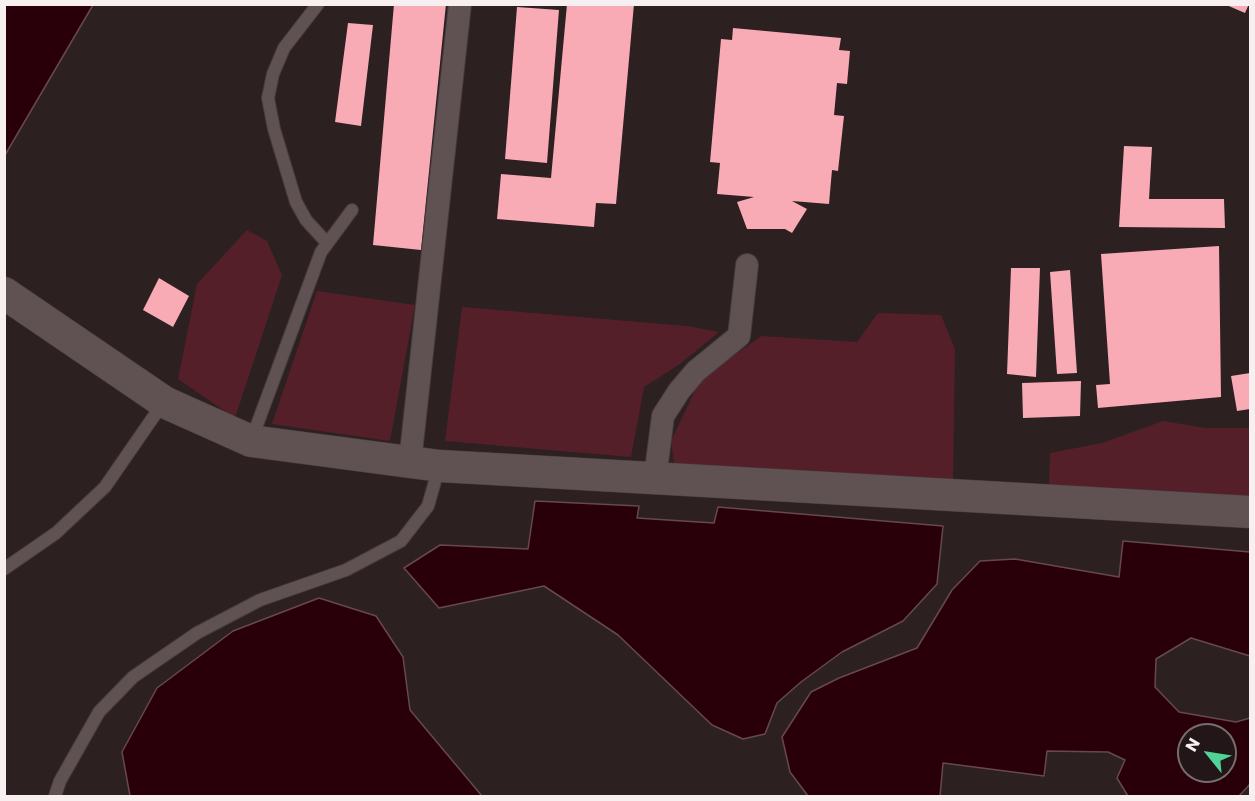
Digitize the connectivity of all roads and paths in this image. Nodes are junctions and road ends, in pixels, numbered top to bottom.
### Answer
1 (318, 4) edge
2 (460, 4) edge
3 (352, 210) dead end
4 (327, 243) junction
5 (747, 265) dead end
6 (6, 294) edge
7 (164, 402) junction
8 (251, 441) junction
9 (425, 464) junction
10 (656, 478) junction
11 (1251, 512) edge
12 (4, 569) edge
13 (55, 796) edge

1 - 4 lane
2 - 9 street
3 - 4 lane
4 - 8 lane
5 - 10 street
6 - 7 street
7 - 8 street
7 - 12 lane
8 - 9 street
9 - 10 street
9 - 13 lane
10 - 11 street

